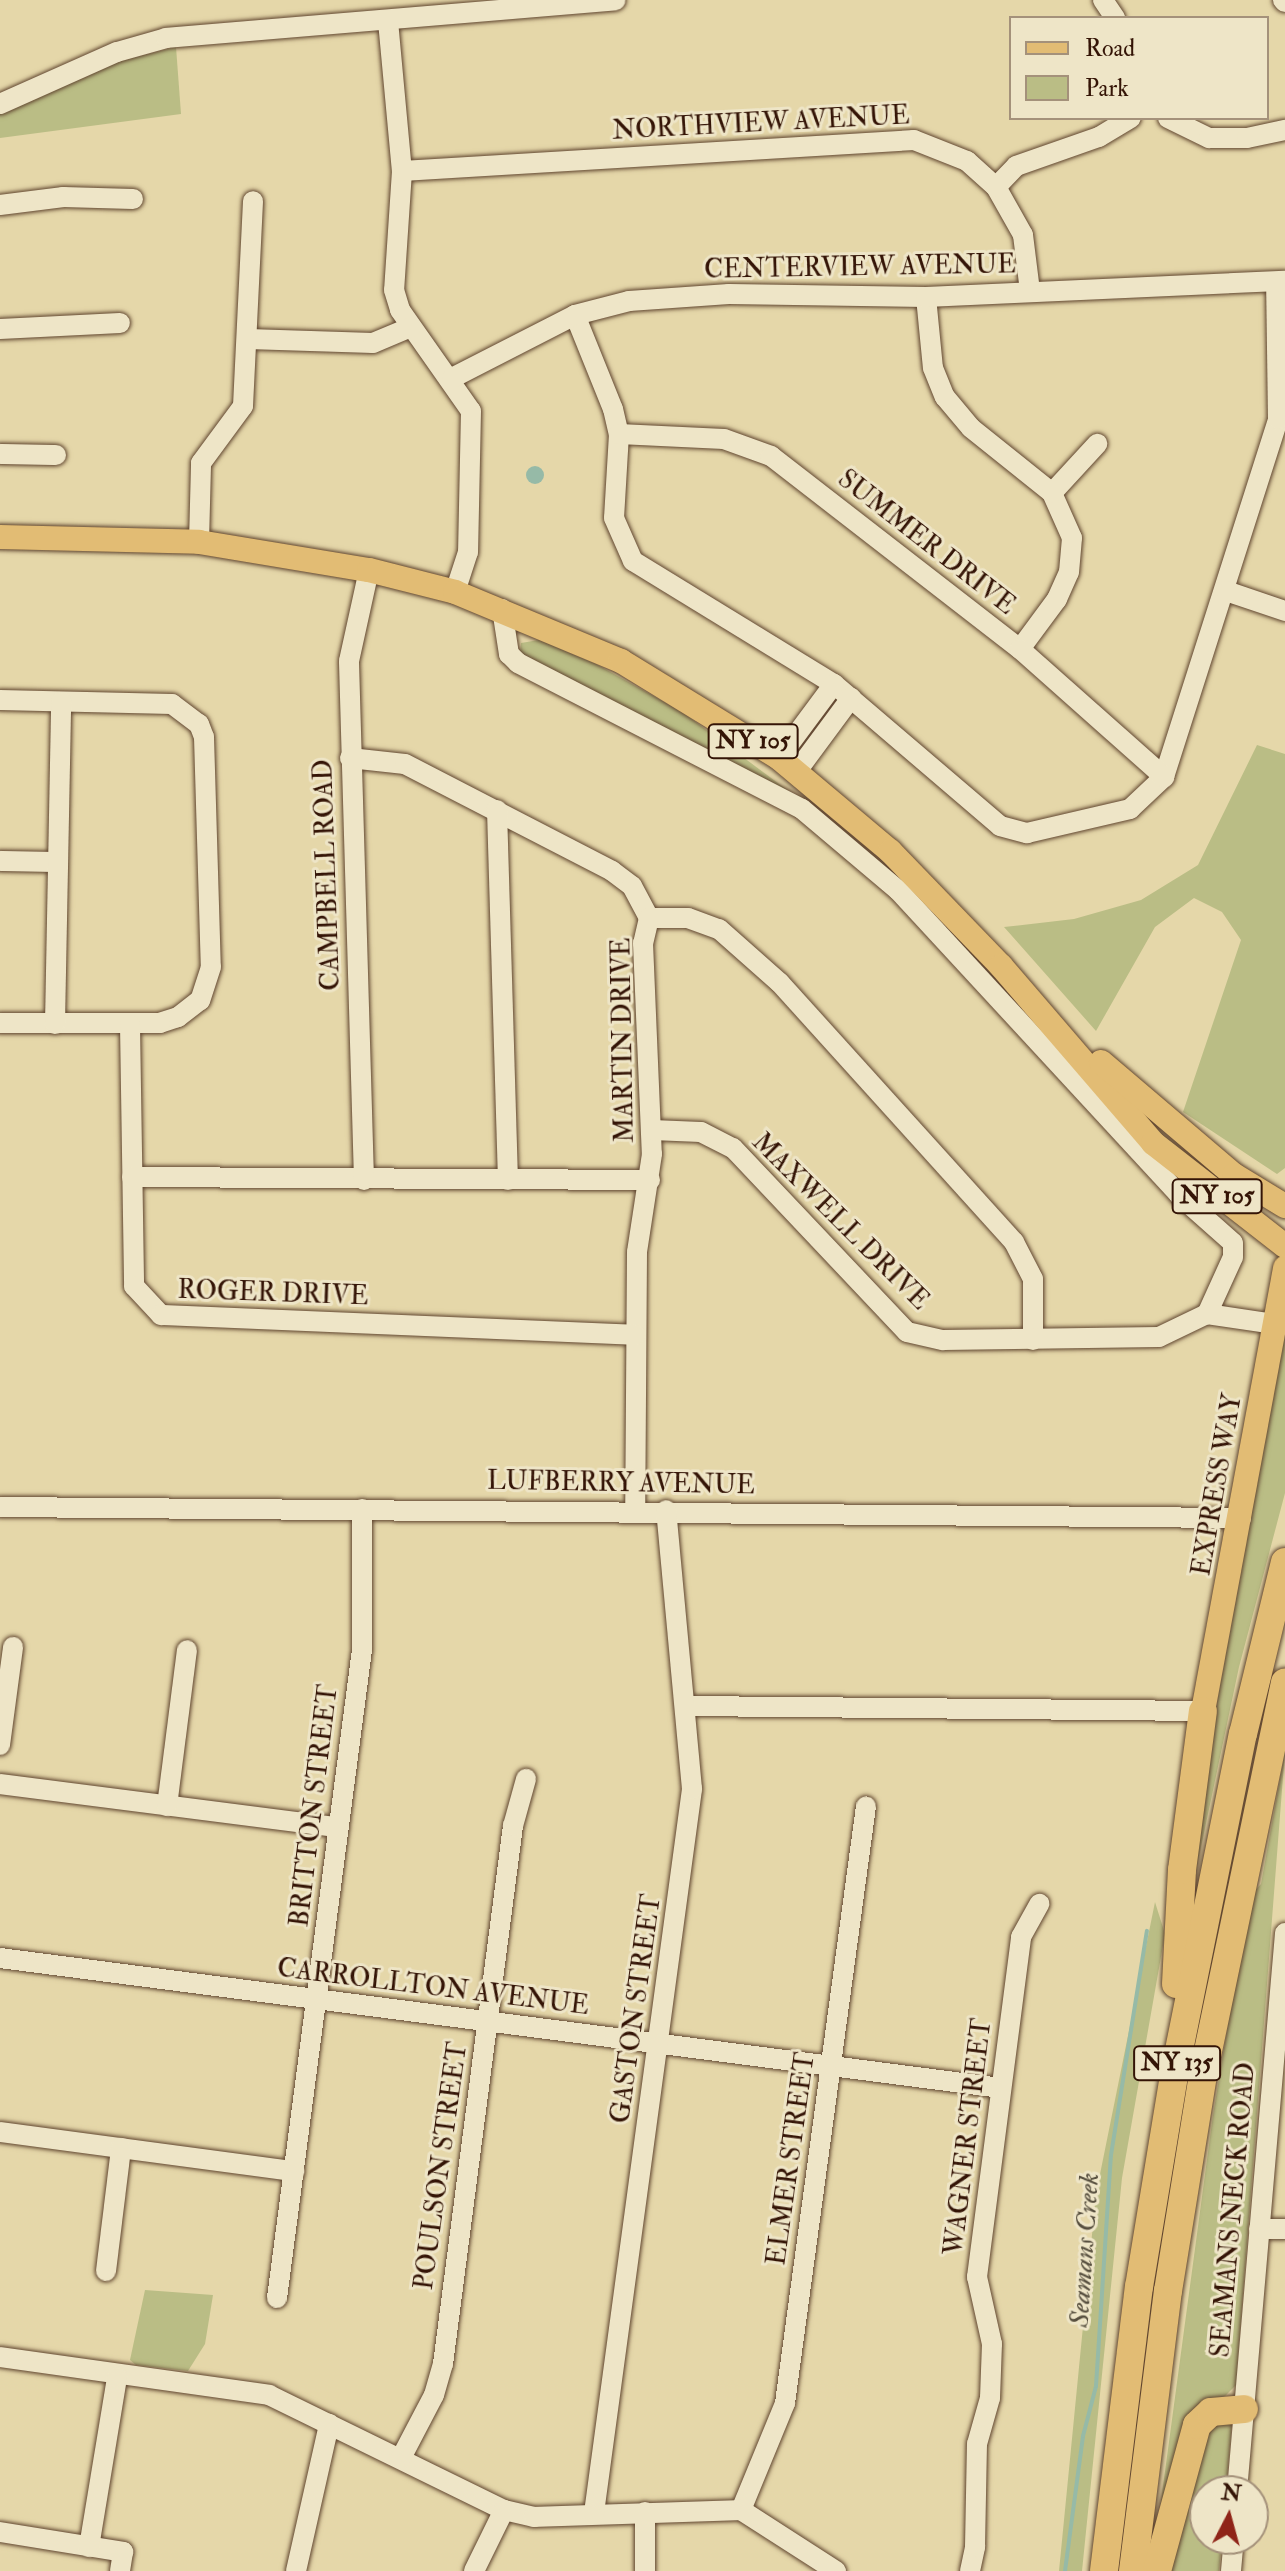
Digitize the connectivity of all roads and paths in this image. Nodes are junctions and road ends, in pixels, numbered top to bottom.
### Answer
1 (602, 1) edge
2 (388, 21) junction
3 (0, 104) edge
4 (1128, 120) edge
5 (1172, 120) edge
6 (1285, 130) edge
7 (402, 171) junction
8 (996, 187) junction
9 (133, 199) dead end
10 (253, 201) dead end
11 (0, 205) edge
12 (1280, 281) edge
13 (1030, 291) junction
14 (926, 297) junction
15 (575, 315) junction
16 (120, 323) dead end
17 (411, 327) junction
18 (0, 329) edge
19 (248, 339) junction
20 (452, 378) junction
21 (619, 434) junction
22 (1097, 444) dead end
23 (0, 454) edge
24 (56, 455) dead end
25 (1052, 493) junction
26 (0, 537) edge
27 (199, 542) junction
28 (369, 570) junction
29 (1226, 591) junction
30 (455, 592) junction
31 (502, 609) junction
32 (1285, 611) edge
33 (1020, 649) junction
34 (834, 684) junction
35 (851, 698) junction
36 (0, 700) edge
37 (61, 702) junction
38 (350, 758) junction
39 (788, 764) junction
40 (1164, 777) junction
41 (497, 810) junction
42 (0, 861) edge
43 (58, 862) junction
44 (649, 918) junction
45 (993, 974) junction
46 (1023, 990) junction
47 (0, 1023) edge
48 (55, 1024) junction
49 (130, 1025) junction
50 (652, 1130) junction
51 (1146, 1148) junction
52 (132, 1177) junction
53 (364, 1180) junction
54 (508, 1180) junction
55 (650, 1180) junction
56 (1285, 1206) edge
57 (1285, 1246) edge
58 (1285, 1268) edge
59 (1207, 1314) junction
60 (1275, 1324) junction
61 (636, 1335) junction
62 (1033, 1340) junction
63 (0, 1507) edge
64 (362, 1509) junction
65 (635, 1509) junction
66 (666, 1510) junction
67 (1241, 1518) junction
68 (1285, 1562) edge
69 (13, 1647) dead end
70 (187, 1650) dead end
71 (1285, 1682) edge
72 (685, 1706) junction
73 (1203, 1711) junction
74 (0, 1745) edge
75 (526, 1779) dead end
76 (0, 1784) edge
77 (167, 1806) junction
78 (866, 1806) dead end
79 (338, 1827) junction
80 (1039, 1904) dead end
81 (1285, 1933) edge
82 (0, 1958) edge
83 (316, 1999) junction
84 (488, 2021) junction
85 (659, 2044) junction
86 (1279, 2049) edge
87 (830, 2067) junction
88 (1001, 2088) junction
89 (0, 2132) edge
90 (121, 2148) junction
91 (294, 2171) junction
92 (1157, 2176) junction
93 (1259, 2229) junction
94 (1285, 2229) edge
95 (106, 2271) dead end
96 (277, 2298) dead end
97 (0, 2357) edge
98 (117, 2377) junction
99 (1244, 2409) junction
100 (329, 2424) junction
101 (401, 2458) junction
102 (1238, 2475) edge
103 (504, 2510) junction
104 (741, 2510) junction
105 (645, 2512) junction
106 (594, 2513) junction
107 (0, 2532) edge
108 (89, 2547) junction
109 (971, 2570) edge
110 (120, 2571) edge
111 (296, 2571) edge
112 (474, 2571) edge
113 (645, 2571) edge
114 (836, 2571) edge
115 (1104, 2571) edge
116 (1133, 2571) edge
117 (1157, 2571) edge

1 - 2 street
2 - 3 street
2 - 7 street
4 - 8 street
5 - 6 street
7 - 8 street, NORTHVIEW AVENUE
7 - 17 street
8 - 13 street, NORTHVIEW AVENUE
9 - 11 street
10 - 19 street
12 - 13 street, CENTERVIEW AVENUE
12 - 29 street
13 - 14 street, CENTERVIEW AVENUE
14 - 15 street, CENTERVIEW AVENUE
14 - 25 street
15 - 20 street, CENTERVIEW AVENUE
15 - 21 street
16 - 18 street
17 - 19 street
17 - 20 street
19 - 27 street
20 - 30 street
21 - 33 street, SUMMER DRIVE
21 - 34 street
22 - 25 street
23 - 24 street
25 - 33 street
26 - 27 main road, NY 105
27 - 28 main road, NY 105
28 - 30 main road, NY 105
28 - 38 street, CAMPBELL ROAD
29 - 32 street
29 - 40 street
30 - 31 main road, NY 105
31 - 39 main road, NY 105
31 - 45 street
33 - 40 street, SUMMER DRIVE
34 - 35 street
34 - 39 street
35 - 39 street
35 - 40 street
36 - 37 street
37 - 43 street
37 - 49 street
38 - 41 street, MARTIN DRIVE
38 - 53 street, CAMPBELL ROAD
39 - 45 main road, NY 105
41 - 44 street, MARTIN DRIVE
41 - 54 street
42 - 43 street
43 - 48 street
44 - 50 street, MARTIN DRIVE
44 - 62 street
45 - 46 main road, NY 105
45 - 51 street
46 - 51 main road, NY 105
46 - 56 main road, NY 105
47 - 48 street
48 - 49 street
49 - 52 street, ROGER DRIVE
50 - 55 street, MARTIN DRIVE
50 - 62 street, MAXWELL DRIVE
51 - 57 main road, NY 105
51 - 59 street
52 - 53 street
52 - 61 street, ROGER DRIVE
53 - 54 street
54 - 55 street
55 - 61 street, MARTIN DRIVE
58 - 60 main road, EXPRESS WAY
59 - 60 street
59 - 62 street, MAXWELL DRIVE
60 - 67 main road, EXPRESS WAY
61 - 65 street, MARTIN DRIVE
63 - 64 street, LUFBERRY AVENUE
64 - 65 street, LUFBERRY AVENUE
64 - 79 street, BRITTON STREET
65 - 66 street, LUFBERRY AVENUE
66 - 67 street, LUFBERRY AVENUE
66 - 72 street, GASTON STREET
67 - 73 main road, EXPRESS WAY
68 - 92 highway, NY 135
69 - 74 street
70 - 77 street
71 - 116 highway, NY 135
72 - 73 street
72 - 85 street, GASTON STREET
73 - 92 highway
75 - 84 street, POULSON STREET
76 - 77 street
77 - 79 street
78 - 87 street, ELMER STREET
79 - 83 street, BRITTON STREET
80 - 88 street, WAGNER STREET
81 - 86 street, SEAMANS NECK ROAD
82 - 83 street, CARROLLTON AVENUE
83 - 84 street, CARROLLTON AVENUE
83 - 91 street, BRITTON STREET
84 - 85 street, CARROLLTON AVENUE
84 - 101 street, POULSON STREET
85 - 87 street, CARROLLTON AVENUE
85 - 106 street, GASTON STREET
86 - 93 street, SEAMANS NECK ROAD
87 - 88 street, CARROLLTON AVENUE
87 - 104 street, ELMER STREET
88 - 109 street, WAGNER STREET
89 - 90 street
90 - 91 street
90 - 95 street
91 - 96 street, BRITTON STREET
92 - 115 highway, NY 135
93 - 94 street
93 - 99 street, SEAMANS NECK ROAD
97 - 98 street
98 - 100 street
98 - 108 street
99 - 102 street, SEAMANS NECK ROAD
99 - 117 highway
100 - 101 street
100 - 111 street
101 - 103 street
103 - 106 street
103 - 112 street
104 - 105 street
104 - 114 street
105 - 106 street
105 - 113 street
107 - 108 street
108 - 110 street

